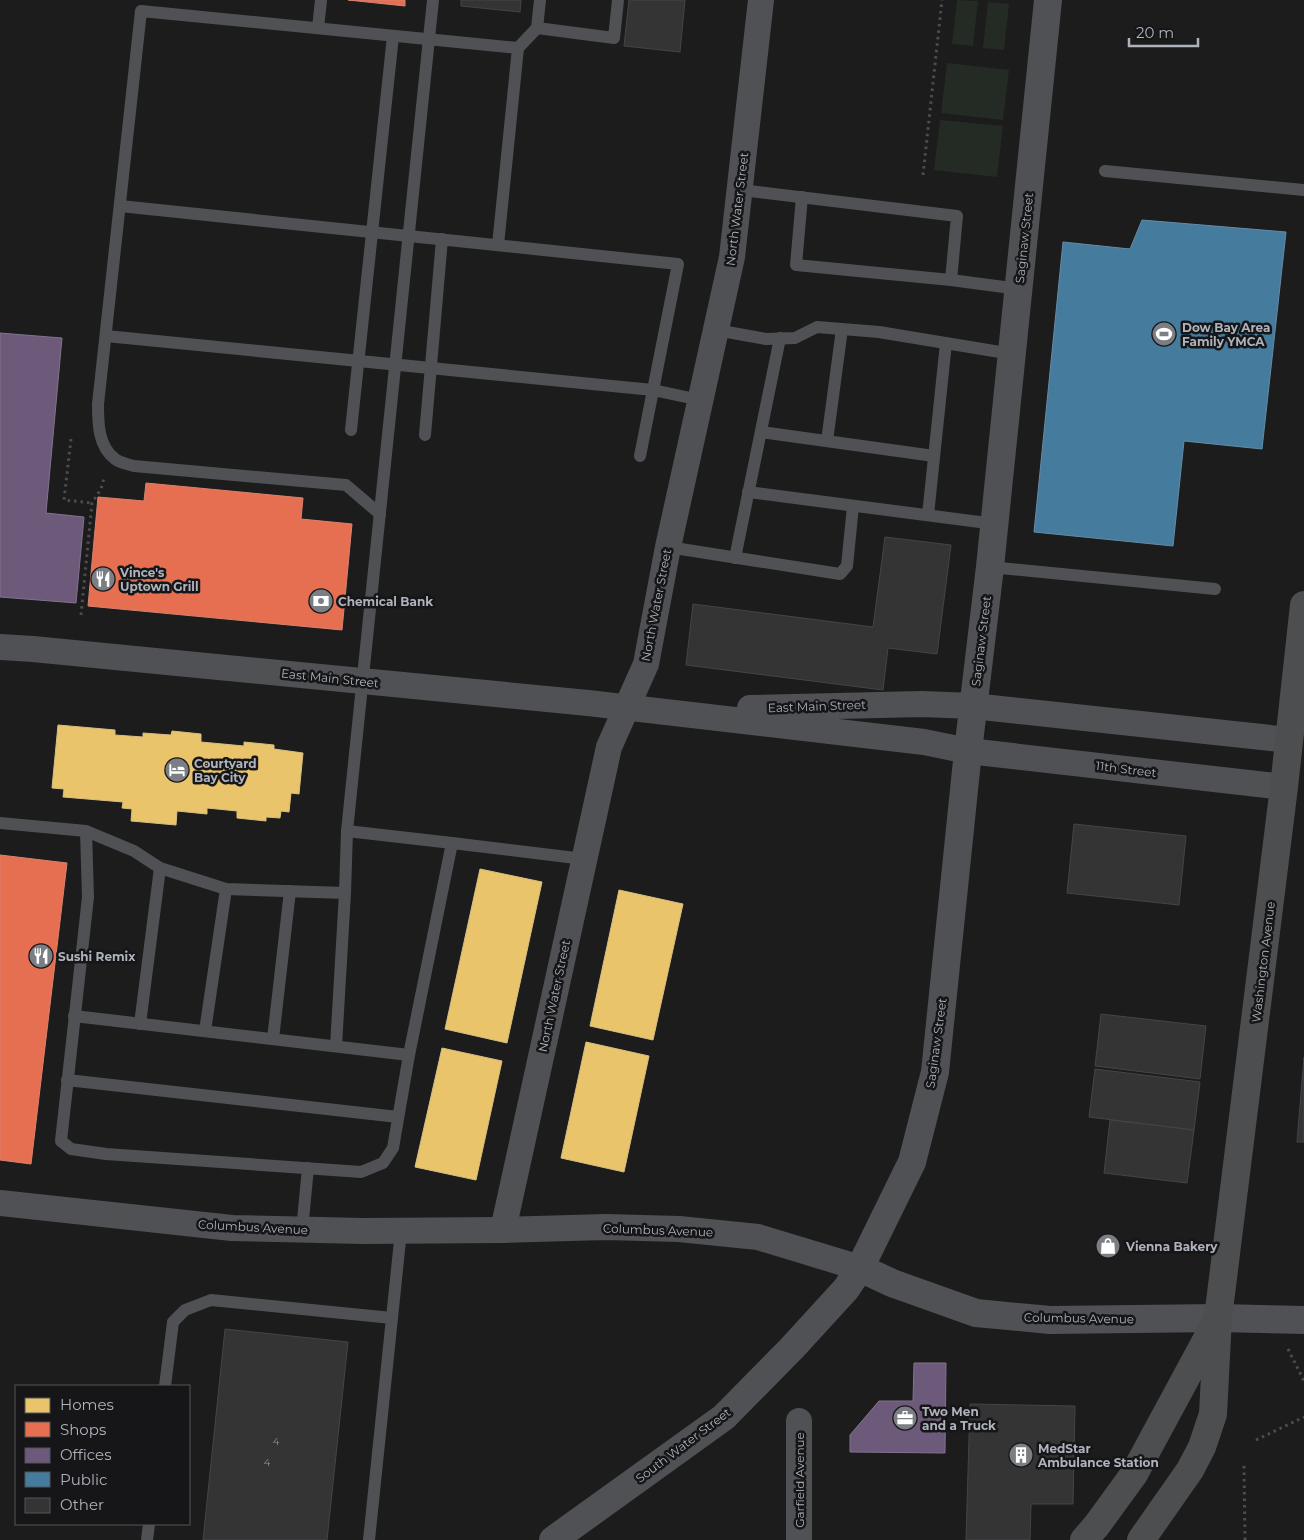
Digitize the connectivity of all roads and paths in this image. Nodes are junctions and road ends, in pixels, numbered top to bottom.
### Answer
1 (321, 0) edge
2 (433, 0) edge
3 (540, 0) edge
4 (618, 0) edge
5 (761, 0) edge
6 (942, 0) edge
7 (1048, 0) edge
8 (155, 6) edge
9 (318, 28) junction
10 (537, 28) junction
11 (393, 36) junction
12 (428, 39) junction
13 (518, 48) junction
14 (1105, 171) dead end
15 (923, 175) dead end
16 (741, 190) junction
17 (1304, 190) edge
18 (802, 197) junction
19 (120, 206) junction
20 (371, 233) junction
21 (408, 236) junction
22 (442, 239) junction
23 (498, 245) junction
24 (951, 280) junction
25 (1019, 289) junction
26 (842, 329) junction
27 (716, 330) junction
28 (106, 336) junction
29 (780, 338) junction
30 (946, 343) junction
31 (1012, 354) junction
32 (358, 361) junction
33 (395, 365) junction
34 (430, 368) junction
35 (653, 390) junction
36 (700, 400) junction
37 (351, 430) dead end
38 (761, 432) junction
39 (425, 435) dead end
40 (71, 439) dead end
41 (827, 441) junction
42 (640, 456) dead end
43 (934, 456) junction
44 (104, 478) dead end
45 (748, 492) junction
46 (92, 503) junction
47 (853, 506) junction
48 (380, 514) junction
49 (928, 515) junction
50 (995, 524) junction
51 (668, 547) junction
52 (735, 558) junction
53 (990, 567) junction
54 (1215, 589) dead end
55 (1304, 605) edge
56 (81, 615) dead end
57 (0, 647) edge
58 (363, 681) junction
59 (973, 706) junction
60 (626, 707) junction
61 (660, 711) junction
62 (1290, 740) junction
63 (968, 751) junction
64 (1284, 787) junction
65 (0, 823) edge
66 (347, 831) junction
67 (86, 832) junction
68 (452, 843) junction
69 (584, 859) junction
70 (160, 868) junction
71 (226, 889) junction
72 (290, 891) junction
73 (345, 893) junction
74 (74, 1016) junction
75 (140, 1024) junction
76 (205, 1031) junction
77 (273, 1039) junction
78 (336, 1046) junction
79 (409, 1054) junction
80 (67, 1080) junction
81 (398, 1117) junction
82 (308, 1168) junction
83 (0, 1203) edge
84 (302, 1230) junction
85 (504, 1230) junction
86 (401, 1231) junction
87 (860, 1268) junction
88 (392, 1318) junction
89 (1218, 1318) junction
90 (1304, 1320) edge
91 (1288, 1349) dead end
92 (1304, 1381) edge
93 (165, 1385) edge
94 (1304, 1417) edge
95 (799, 1420) dead end
96 (1256, 1440) dead end
97 (1244, 1466) dead end
98 (149, 1525) edge
99 (147, 1540) edge
100 (369, 1540) edge
101 (553, 1540) edge
102 (799, 1540) edge
103 (1084, 1540) edge
104 (1141, 1540) edge
105 (1245, 1540) edge

1 - 9 lane
2 - 12 lane
3 - 10 lane
4 - 10 lane
5 - 16 street, North Water Street
6 - 15 path
7 - 25 street, Saginaw Street
8 - 9 lane
8 - 19 lane
9 - 11 lane
10 - 13 lane
11 - 12 lane
11 - 20 lane
12 - 13 lane
12 - 21 lane
13 - 23 lane
14 - 17 lane
16 - 18 lane
16 - 27 street, North Water Street
18 - 24 lane
18 - 24 lane
19 - 20 lane
19 - 28 lane
20 - 21 lane
20 - 32 lane
21 - 22 lane
21 - 33 lane
22 - 23 lane
22 - 34 lane
23 - 35 lane
24 - 25 lane
25 - 31 street, Saginaw Street
26 - 29 lane
26 - 30 lane
26 - 41 lane
27 - 29 lane
27 - 36 street, North Water Street
28 - 32 lane
28 - 48 lane
29 - 38 lane
30 - 31 lane
30 - 43 lane
31 - 50 street, Saginaw Street
32 - 33 lane
32 - 37 lane
33 - 34 lane
33 - 48 lane
34 - 35 lane
34 - 39 lane
35 - 36 lane
35 - 42 lane
36 - 51 street, North Water Street
38 - 41 lane
38 - 45 lane
40 - 46 path
41 - 43 lane
43 - 49 lane
44 - 46 path
45 - 47 lane
45 - 52 lane
46 - 56 path
47 - 49 lane
47 - 52 lane
48 - 58 lane
49 - 50 lane
50 - 53 street, Saginaw Street
51 - 52 lane
51 - 60 street, North Water Street
53 - 54 lane
53 - 59 street, Saginaw Street
55 - 62 main road, Washington Avenue
57 - 58 street, East Main Street
58 - 60 street, East Main Street
58 - 66 lane
59 - 61 street, East Main Street
59 - 62 street, East Main Street
59 - 63 street, Saginaw Street
60 - 61 street, East Main Street
60 - 69 street, North Water Street
61 - 63 street, East Main Street
62 - 64 main road, Washington Avenue
63 - 64 street, 11th Street
63 - 87 street, Saginaw Street
64 - 89 main road, Washington Avenue
65 - 67 lane
66 - 68 lane
66 - 73 lane
67 - 70 lane
67 - 74 lane
68 - 69 lane
68 - 79 lane
69 - 85 street, North Water Street
70 - 71 lane
70 - 75 lane
71 - 72 lane
71 - 76 lane
72 - 73 lane
72 - 77 lane
73 - 78 lane
74 - 75 lane
74 - 80 lane
75 - 76 lane
76 - 77 lane
77 - 78 lane
78 - 79 lane
79 - 81 lane
80 - 81 lane
80 - 82 lane
81 - 82 lane
82 - 84 lane
83 - 84 street, Columbus Avenue
84 - 86 street, Columbus Avenue
85 - 86 street, Columbus Avenue
85 - 87 street, Columbus Avenue
86 - 88 lane
87 - 89 street, Columbus Avenue
87 - 101 street, South Water Street
88 - 93 lane
88 - 100 lane
89 - 90 street, Columbus Avenue
89 - 103 main road
89 - 104 main road, Washington Avenue
91 - 92 path
94 - 96 path
95 - 102 street, Garfield Avenue
97 - 105 path
98 - 99 lane

